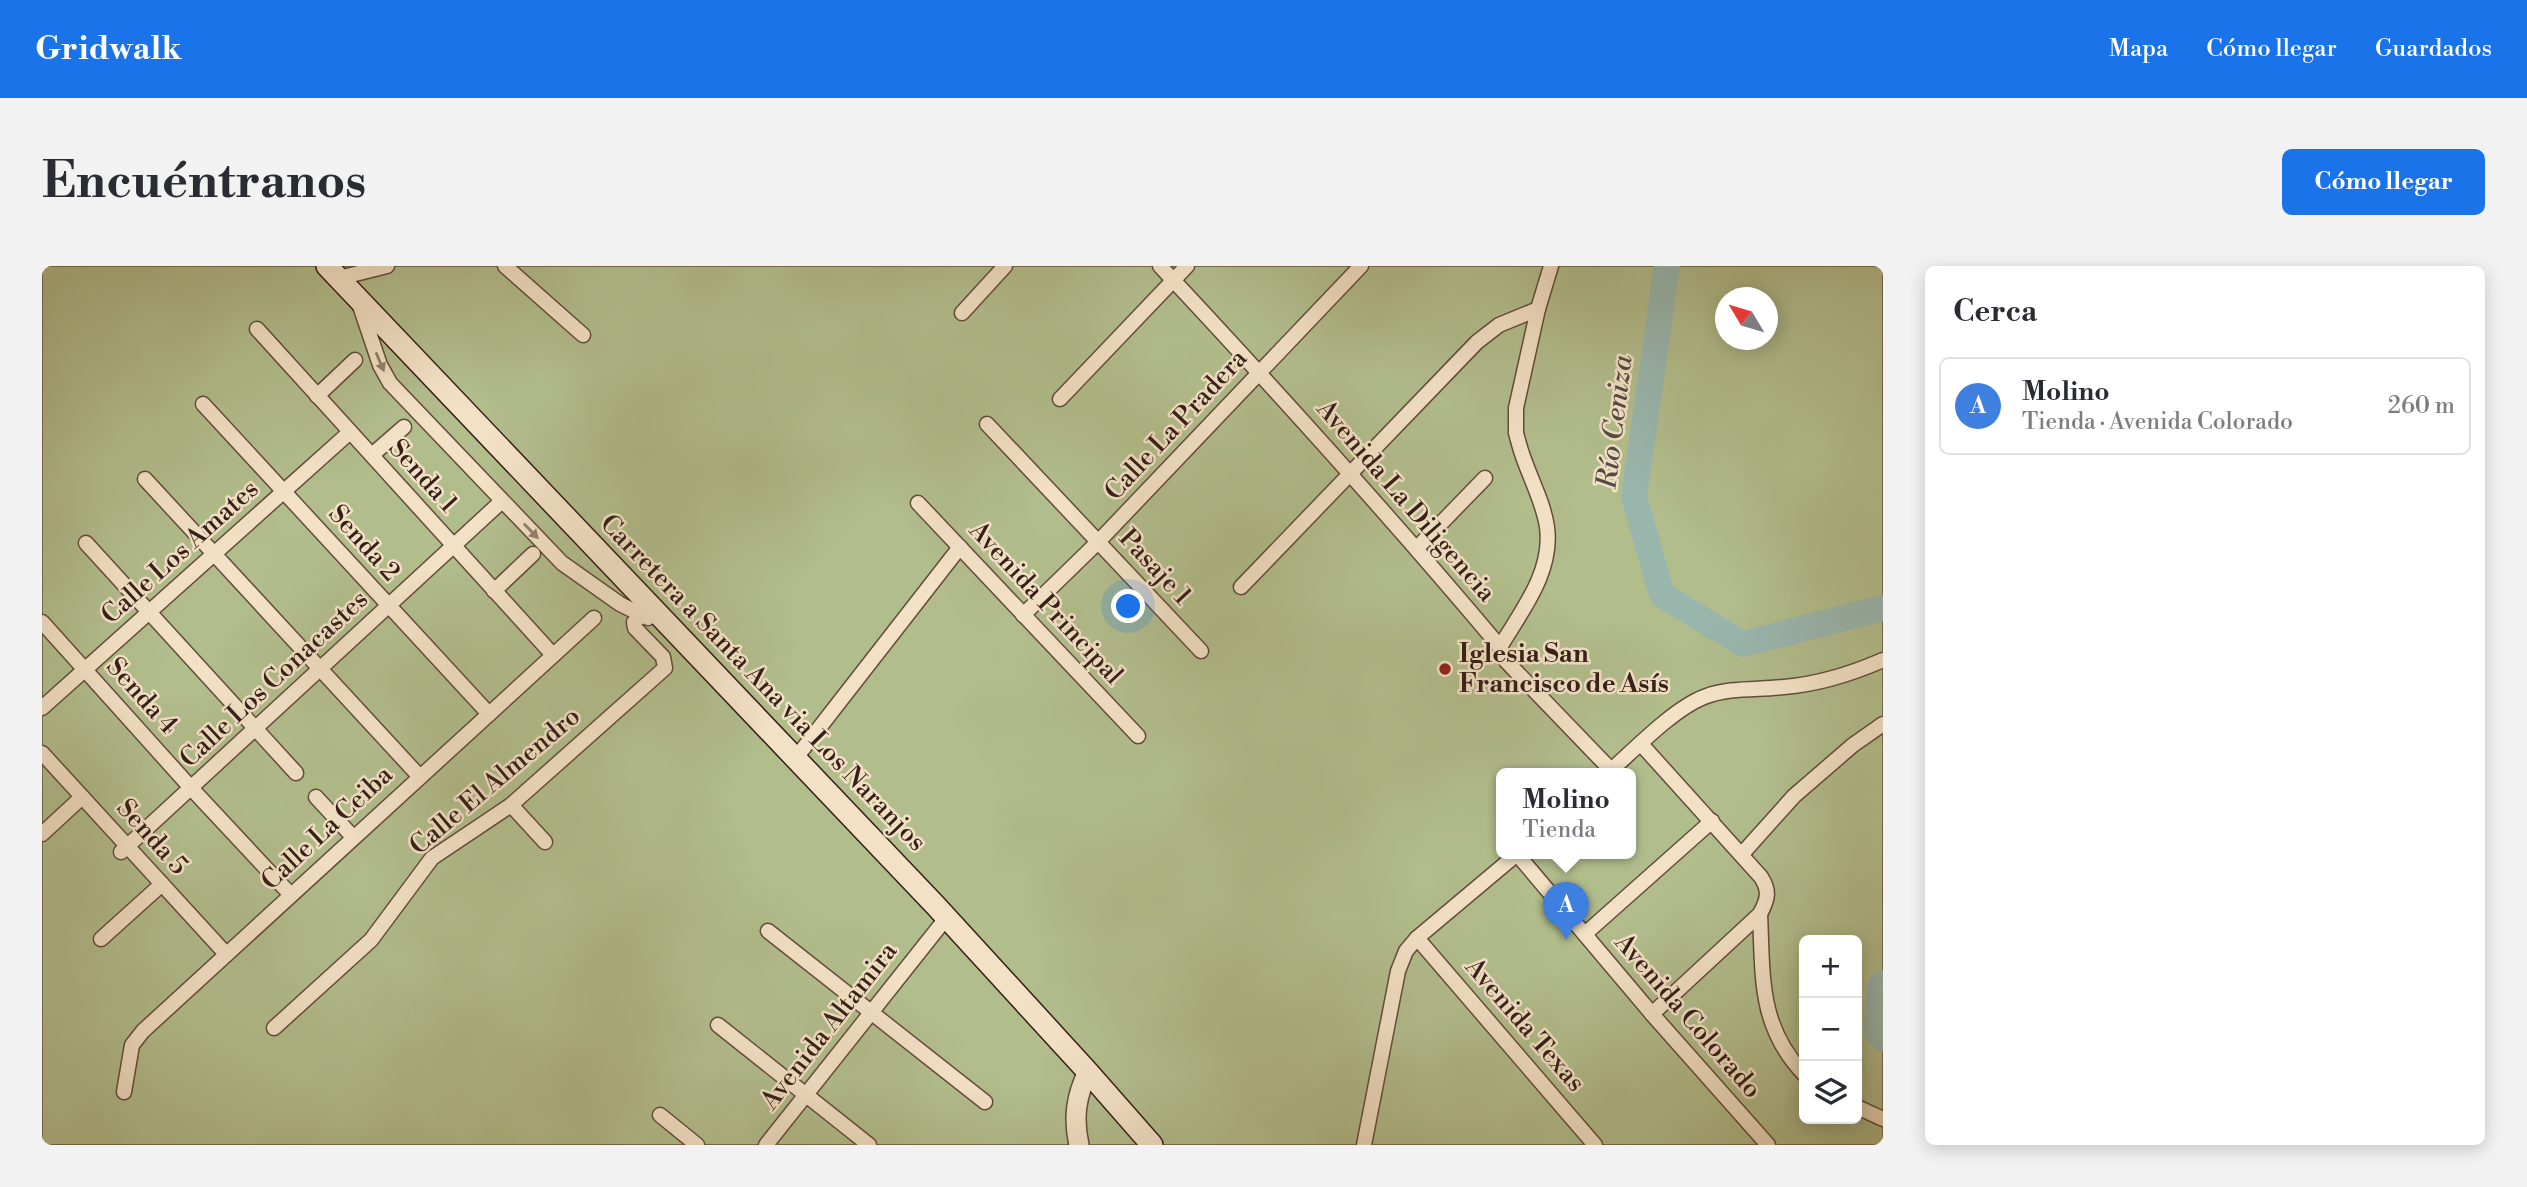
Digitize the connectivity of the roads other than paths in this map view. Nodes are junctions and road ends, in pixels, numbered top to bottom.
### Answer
1 (387, 266) edge
2 (505, 266) edge
3 (1005, 266) edge
4 (1160, 266) edge
5 (1186, 266) edge
6 (1361, 266) edge
7 (1551, 266) edge
8 (333, 272) edge
9 (1173, 280) junction
10 (358, 298) junction
11 (1538, 309) junction
12 (962, 313) dead end
13 (257, 329) dead end
14 (583, 335) dead end
15 (355, 360) dead end
16 (1259, 372) junction
17 (317, 396) junction
18 (1060, 399) dead end
19 (203, 404) dead end
20 (987, 424) dead end
21 (404, 427) dead end
22 (350, 432) junction
23 (372, 456) junction
24 (1349, 473) junction
25 (1485, 478) dead end
26 (145, 479) dead end
27 (285, 492) junction
28 (502, 501) junction
29 (918, 503) dead end
30 (86, 542) dead end
31 (1098, 542) junction
32 (454, 547) junction
33 (960, 547) junction
34 (1417, 548) junction
35 (215, 554) junction
36 (533, 554) dead end
37 (1241, 587) dead end
38 (494, 591) junction
39 (388, 607) junction
40 (149, 612) junction
41 (1023, 615) junction
42 (641, 616) junction
43 (594, 618) dead end
44 (42, 622) edge
45 (666, 622) junction
46 (1500, 647) junction
47 (1201, 651) dead end
48 (553, 655) junction
49 (1883, 660) edge
50 (85, 669) junction
51 (320, 669) junction
52 (42, 708) edge
53 (489, 714) junction
54 (1883, 724) edge
55 (255, 729) junction
56 (1138, 736) dead end
57 (1641, 744) junction
58 (42, 752) edge
59 (795, 759) junction
60 (1605, 768) edge
61 (1614, 768) edge
62 (296, 773) dead end
63 (420, 777) junction
64 (192, 789) junction
65 (82, 797) junction
66 (316, 797) dead end
67 (511, 805) junction
68 (1712, 821) junction
69 (42, 834) edge
70 (353, 837) junction
71 (545, 842) dead end
72 (124, 849) junction
73 (1742, 854) junction
74 (1511, 859) edge
75 (1521, 859) edge
76 (162, 884) junction
77 (291, 895) junction
78 (1760, 914) junction
79 (947, 917) junction
80 (768, 931) dead end
81 (1586, 933) junction
82 (1417, 938) junction
83 (102, 939) dead end
84 (226, 954) junction
85 (872, 1012) junction
86 (1652, 1014) junction
87 (718, 1025) dead end
88 (274, 1028) dead end
89 (1799, 1068) edge
90 (1088, 1072) junction
91 (124, 1092) dead end
92 (806, 1095) junction
93 (985, 1102) dead end
94 (1862, 1109) edge
95 (660, 1115) dead end
96 (1883, 1119) edge
97 (697, 1145) edge
98 (766, 1145) edge
99 (869, 1145) edge
100 (1079, 1145) edge
101 (1152, 1145) edge
102 (1364, 1145) edge
103 (1595, 1145) edge
104 (1768, 1145) edge

1 - 8 street
2 - 14 street
3 - 12 street
4 - 9 street, Avenida La Diligencia
5 - 9 street
6 - 16 street, Calle La Pradera
7 - 11 street
8 - 10 main road, Carretera a Santa Ana via Los Naranjos
9 - 16 street, Avenida La Diligencia
9 - 18 street
10 -> 28 street
10 - 45 main road, Carretera a Santa Ana via Los Naranjos
11 - 24 street
11 - 46 street
13 - 17 street, Senda 1
15 - 17 street
16 - 24 street, Avenida La Diligencia
16 - 31 street, Calle La Pradera
17 - 22 street, Senda 1
19 - 27 street, Senda 2
20 - 31 street, Pasaje 1
21 - 23 street
22 - 23 street, Senda 1
22 - 27 street, Calle Los Amates
23 - 32 street, Senda 1
24 - 34 street, Avenida La Diligencia
24 - 37 street
25 - 34 street
26 - 35 street
27 - 35 street, Calle Los Amates
27 - 39 street, Senda 2
28 - 32 street, Calle Los Conacastes
28 -> 42 street
29 - 33 street, Avenida Principal
30 - 40 street
31 - 41 street, Calle La Pradera
31 - 47 street, Pasaje 1
32 - 38 street, Senda 1
32 - 39 street, Calle Los Conacastes
33 - 41 street, Avenida Principal
33 - 59 street
34 - 46 street, Avenida La Diligencia
35 - 40 street, Calle Los Amates
35 - 51 street
36 - 38 street
38 - 48 street, Senda 1
39 - 51 street, Calle Los Conacastes
39 - 53 street, Senda 2
40 - 50 street, Calle Los Amates
40 - 55 street
41 - 56 street, Avenida Principal
42 - 45 street
42 - 67 street, Calle El Almendro
43 - 48 street, Calle La Ceiba
44 - 50 street, Senda 4
45 - 59 main road, Carretera a Santa Ana via Los Naranjos
46 - 60 street, Avenida La Diligencia
48 - 53 street, Calle La Ceiba
49 - 57 street
50 - 52 street, Calle Los Amates
50 - 64 street, Senda 4
51 - 55 street, Calle Los Conacastes
51 - 63 street
53 - 63 street, Calle La Ceiba
54 - 73 street
55 - 62 street
55 - 64 street, Calle Los Conacastes
57 - 61 street
57 - 68 street
58 - 65 street, Senda 5
59 - 79 main road, Carretera a Santa Ana via Los Naranjos
63 - 70 street, Calle La Ceiba
64 - 72 street, Calle Los Conacastes
64 - 77 street, Senda 4
65 - 69 street
65 - 72 street, Senda 5
66 - 70 street
67 - 71 street
67 - 88 street, Calle El Almendro
68 - 73 street
68 - 81 street
70 - 77 street, Calle La Ceiba
72 - 76 street, Senda 5
73 - 78 street
74 - 82 street
75 - 81 street, Avenida Colorado
76 - 83 street
76 - 84 street, Senda 5
77 - 84 street, Calle La Ceiba
78 - 86 street
78 - 89 street
79 - 85 street, Avenida Altamira
79 - 90 main road, Carretera a Santa Ana via Los Naranjos
80 - 85 street
81 - 86 street, Avenida Colorado
82 - 102 street
82 - 103 street, Avenida Texas
84 - 91 street, Calle La Ceiba
85 - 92 street, Avenida Altamira
85 - 93 street
86 - 104 street, Avenida Colorado
87 - 92 street
90 - 100 street
90 - 101 main road, Carretera a Santa Ana via Los Naranjos
92 - 98 street, Avenida Altamira
92 - 99 street
94 - 96 street
95 - 97 street

